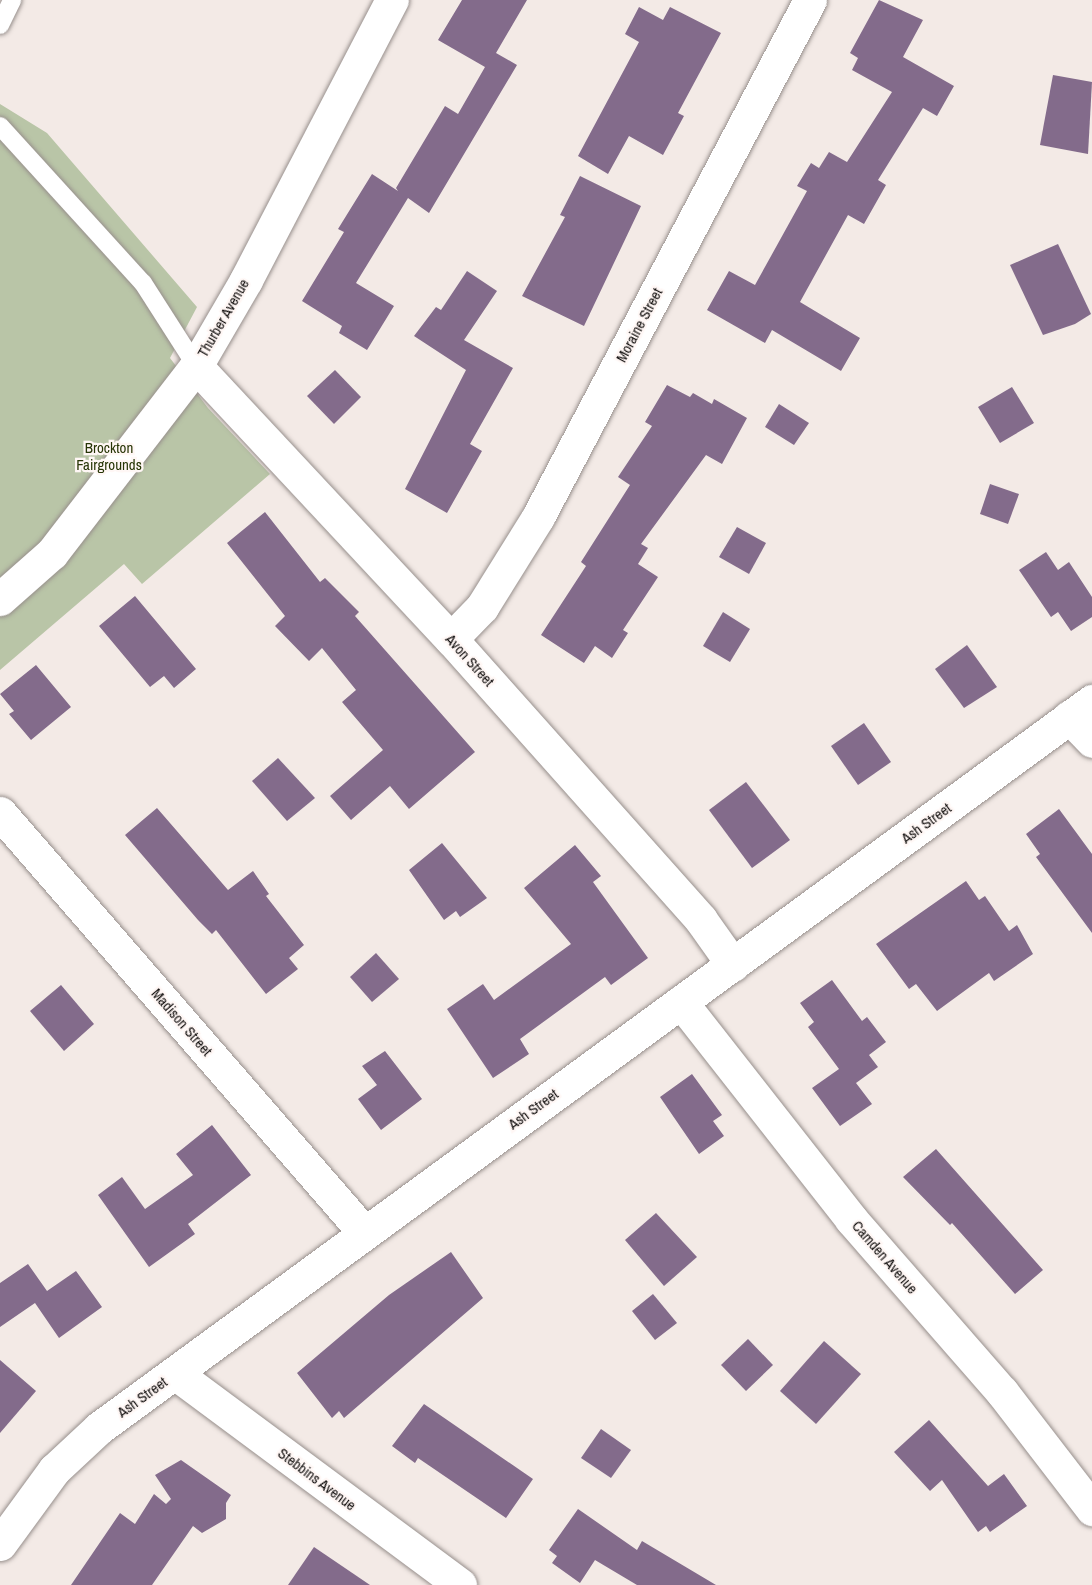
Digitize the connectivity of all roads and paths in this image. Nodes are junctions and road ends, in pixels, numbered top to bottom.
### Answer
1 (12, 0) edge
2 (392, 0) edge
3 (810, 0) edge
4 (0, 25) edge
5 (0, 126) edge
6 (196, 366) junction
7 (0, 598) edge
8 (451, 639) junction
9 (1081, 709) edge
10 (1092, 741) edge
11 (0, 813) edge
12 (733, 965) junction
13 (681, 1002) junction
14 (363, 1232) junction
15 (175, 1373) junction
16 (1092, 1509) edge
17 (1, 1540) edge
18 (460, 1585) edge

1 - 4 lane
2 - 6 street, Thurber Avenue
3 - 8 street, Moraine Street
5 - 6 lane
6 - 7 street, Thurber Avenue
6 - 8 street, Avon Street
8 - 12 street, Avon Street
9 - 10 street
9 - 12 street, Ash Street
11 - 14 street, Madison Street
12 - 13 street, Ash Street
13 - 14 street, Ash Street
13 - 16 street, Camden Avenue
14 - 15 street, Ash Street
15 - 17 street, Ash Street
15 - 18 street, Stebbins Avenue

